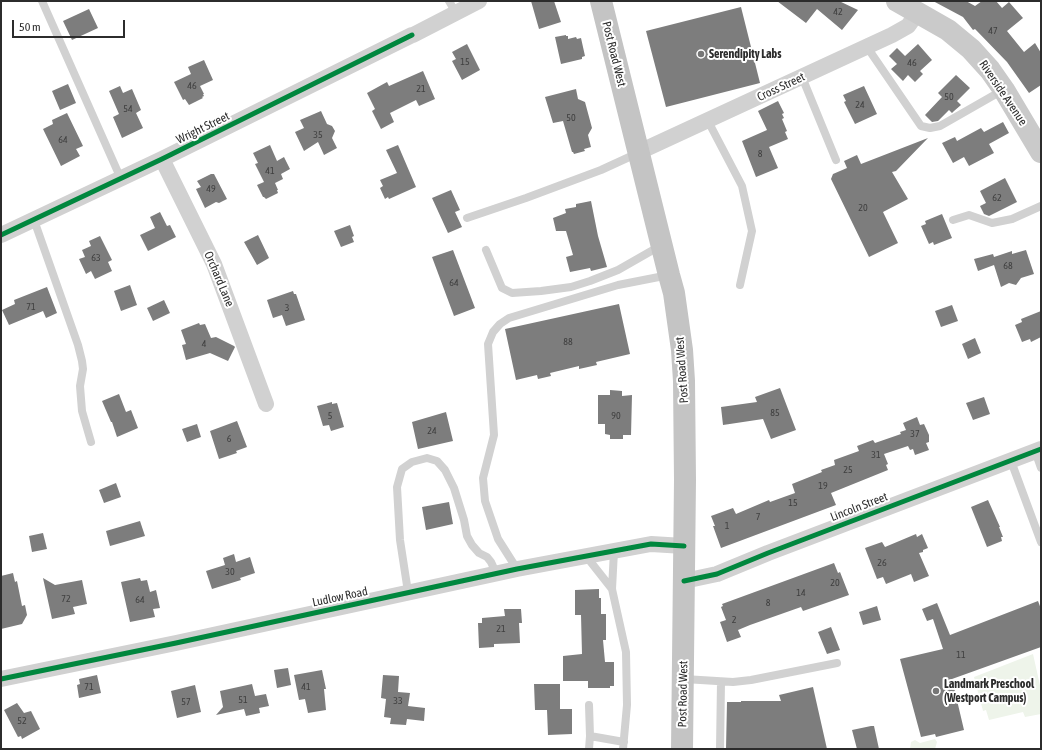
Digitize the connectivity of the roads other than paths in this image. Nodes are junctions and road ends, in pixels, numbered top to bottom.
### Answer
1 (42, 1) edge
2 (479, 1) edge
3 (601, 1) edge
4 (897, 1) edge
5 (452, 7) edge
6 (918, 12) junction
7 (867, 47) junction
8 (802, 77) junction
9 (1004, 90) junction
10 (708, 121) junction
11 (638, 152) junction
12 (1041, 152) edge
13 (162, 159) junction
14 (836, 160) dead end
15 (122, 179) junction
16 (1041, 206) edge
17 (467, 218) dead end
18 (34, 220) junction
19 (953, 220) dead end
20 (1, 235) edge
21 (662, 245) junction
22 (486, 250) dead end
23 (670, 275) junction
24 (740, 285) dead end
25 (266, 404) dead end
26 (91, 442) dead end
27 (1038, 450) edge
28 (1010, 460) junction
29 (1041, 468) edge
30 (1041, 542) edge
31 (684, 546) junction
32 (614, 551) junction
33 (586, 556) junction
34 (517, 569) junction
35 (496, 573) junction
36 (684, 581) junction
37 (612, 590) junction
38 (408, 592) junction
39 (837, 664) dead end
40 (1, 679) edge
41 (683, 679) junction
42 (721, 682) junction
43 (589, 705) dead end
44 (590, 736) junction
45 (624, 745) edge
46 (589, 749) edge
47 (682, 749) edge
48 (720, 749) edge

1 - 15 lane
2 - 5 street, Wright Street
3 - 11 main road, Post Road West
4 - 6 main road, Riverside Avenue
5 - 13 street, Wright Street
6 - 7 street, Cross Street
6 - 9 main road, Riverside Avenue
7 - 8 street, Cross Street
7 - 9 lane
8 - 10 street, Cross Street
8 - 14 lane
9 - 12 main road, Riverside Avenue
10 - 11 street, Cross Street
10 - 24 lane
11 - 17 lane
11 - 21 main road, Post Road West
13 - 15 street, Wright Street
13 - 25 street, Orchard Lane
15 - 18 street, Wright Street
16 - 19 lane
18 - 20 street, Wright Street
18 - 26 lane
21 - 22 lane
21 - 23 main road, Post Road West
23 - 31 main road, Post Road West
23 - 34 lane
27 - 28 street, Lincoln Street
27 - 29 lane
28 - 30 lane
28 - 36 street, Lincoln Street
31 - 32 street, Ludlow Road
31 - 36 main road, Post Road West
32 - 33 street, Ludlow Road
32 - 37 lane
33 - 34 street, Ludlow Road
33 - 37 lane
34 - 35 street, Ludlow Road
35 - 38 street, Ludlow Road
35 - 38 lane
36 - 41 main road, Post Road West
37 - 45 lane
38 - 40 street, Ludlow Road
39 - 42 lane
41 - 42 lane
41 - 47 main road, Post Road West
42 - 48 lane
43 - 44 lane
44 - 45 lane
44 - 46 lane

